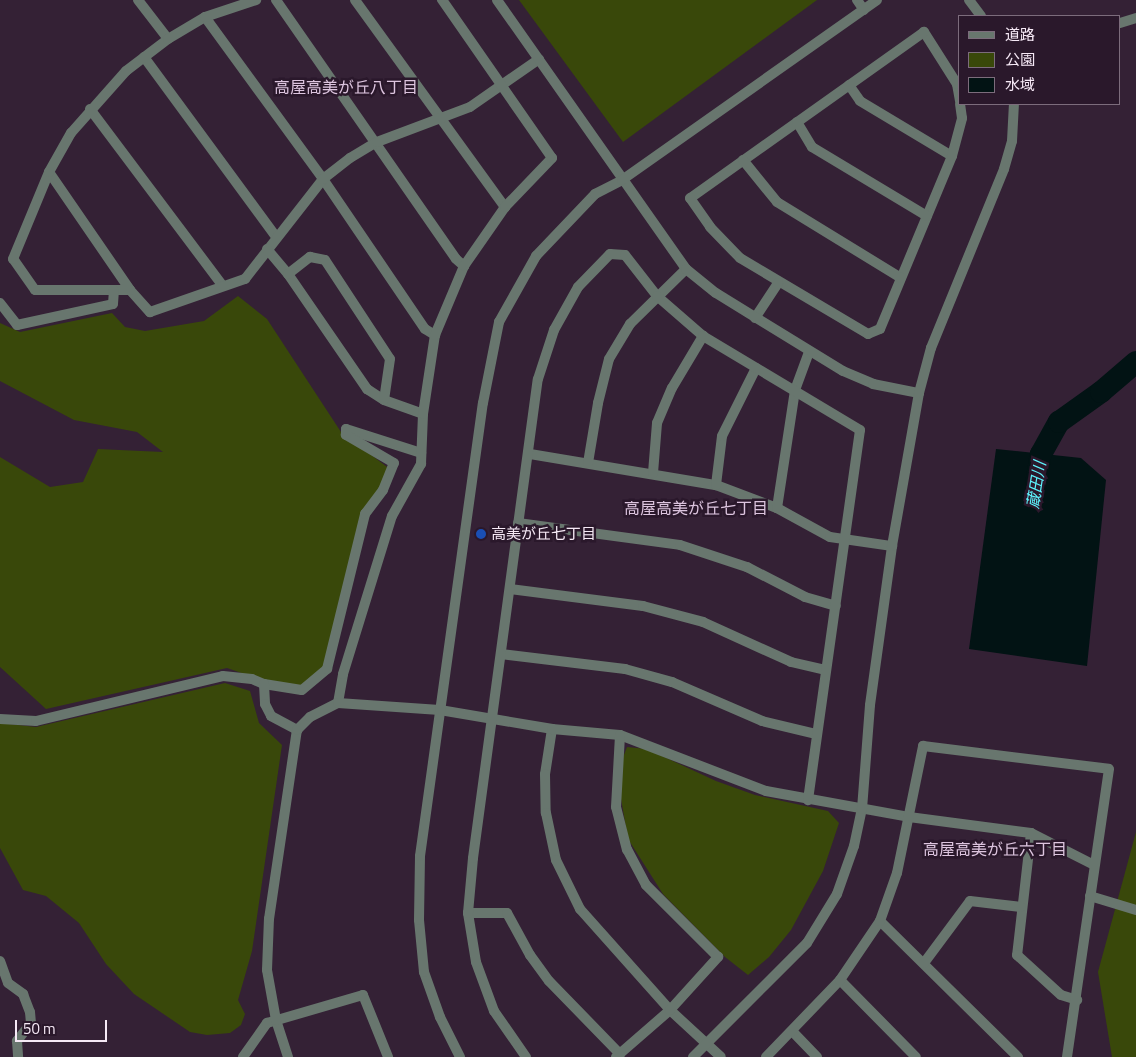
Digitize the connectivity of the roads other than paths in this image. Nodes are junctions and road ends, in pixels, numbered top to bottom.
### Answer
1 (138, 0) edge
2 (256, 0) edge
3 (276, 0) edge
4 (355, 0) edge
5 (442, 0) edge
6 (497, 0) edge
7 (857, 0) edge
8 (877, 0) edge
9 (969, 0) edge
10 (231, 3) edge
11 (864, 10) junction
12 (980, 15) edge
13 (205, 16) junction
14 (1136, 18) edge
15 (1121, 23) edge
16 (168, 39) junction
17 (144, 57) junction
18 (539, 59) junction
19 (958, 83) edge
20 (849, 84) junction
21 (501, 87) junction
22 (960, 105) edge
23 (1014, 105) edge
24 (90, 109) junction
25 (441, 118) junction
26 (797, 122) junction
27 (377, 142) junction
28 (952, 156) junction
29 (743, 160) junction
30 (49, 172) junction
31 (323, 180) junction
32 (622, 180) junction
33 (505, 207) junction
34 (927, 216) junction
35 (276, 237) junction
36 (267, 250) junction
37 (464, 266) junction
38 (686, 269) junction
39 (288, 274) junction
40 (901, 278) junction
41 (778, 283) junction
42 (222, 286) junction
43 (114, 290) junction
44 (130, 290) junction
45 (656, 296) junction
46 (0, 302) edge
47 (755, 318) junction
48 (434, 335) junction
49 (703, 336) junction
50 (810, 352) junction
51 (756, 368) junction
52 (795, 390) junction
53 (919, 393) junction
54 (384, 400) junction
55 (423, 414) junction
56 (421, 453) junction
57 (530, 454) junction
58 (588, 463) junction
59 (653, 472) junction
60 (716, 485) junction
61 (777, 508) junction
62 (518, 523) junction
63 (844, 539) junction
64 (892, 546) junction
65 (510, 589) junction
66 (836, 606) junction
67 (501, 654) junction
68 (825, 670) junction
69 (264, 684) junction
70 (338, 703) junction
71 (440, 710) junction
72 (492, 717) junction
73 (0, 718) edge
74 (552, 729) junction
75 (297, 730) junction
76 (816, 734) junction
77 (620, 736) junction
78 (808, 800) junction
79 (862, 809) junction
80 (909, 817) junction
81 (1031, 833) junction
82 (1094, 866) junction
83 (1090, 896) junction
84 (1021, 907) junction
85 (1136, 910) edge
86 (468, 913) junction
87 (880, 921) junction
88 (0, 961) edge
89 (924, 963) junction
90 (840, 980) junction
91 (1077, 1000) junction
92 (670, 1010) junction
93 (276, 1020) junction
94 (792, 1032) junction
95 (708, 1043) junction
96 (618, 1055) edge
97 (18, 1057) edge
98 (243, 1057) edge
99 (288, 1057) edge
100 (388, 1057) edge
101 (460, 1057) edge
102 (526, 1057) edge
103 (693, 1057) edge
104 (721, 1057) edge
105 (766, 1057) edge
106 (817, 1057) edge
107 (916, 1057) edge
108 (1018, 1057) edge
109 (1067, 1057) edge

1 - 16 street
2 - 10 street
3 - 27 street
4 - 25 street
5 - 21 street
6 - 18 street
7 - 11 street
8 - 11 street
9 - 12 street
10 - 13 street
11 - 32 street
13 - 16 street
13 - 31 street
14 - 15 street
16 - 17 street
17 - 24 street
17 - 35 street
18 - 21 street
18 - 32 street
19 - 20 street
20 - 26 street
20 - 28 street
21 - 25 street
21 - 33 street
22 - 28 street
23 - 53 street
24 - 30 street
24 - 42 street
25 - 27 street
25 - 33 street
26 - 29 street
26 - 34 street
27 - 31 street
27 - 37 street
28 - 34 street
29 - 40 street
29 - 41 street
30 - 43 street
30 - 44 street
31 - 35 street
31 - 48 street
32 - 38 street
32 - 71 street
33 - 37 street
34 - 40 street
35 - 36 street
36 - 39 street
36 - 42 street
37 - 48 street
38 - 45 street
38 - 47 street
39 - 54 street
39 - 54 street
40 - 41 street
41 - 47 street
42 - 44 street
43 - 44 street
43 - 46 street
45 - 49 street
45 - 57 street
45 - 58 street
47 - 50 street
48 - 55 street
49 - 51 street
49 - 59 street
50 - 52 street
50 - 53 street
51 - 52 street
51 - 60 street
52 - 61 street
52 - 63 street
53 - 64 street
54 - 55 street
55 - 56 street
56 - 69 street
56 - 70 street
57 - 58 street
57 - 62 street
58 - 59 street
59 - 60 street
60 - 61 street
61 - 63 street
62 - 65 street
62 - 66 street
63 - 64 street
63 - 66 street
64 - 79 street
65 - 67 street
65 - 68 street
66 - 68 street
67 - 72 street
67 - 76 street
68 - 76 street
69 - 73 street
69 - 75 street
70 - 71 street
70 - 75 street
71 - 72 street
71 - 101 street
72 - 74 street
72 - 86 street
74 - 77 street
74 - 92 street
75 - 93 street
76 - 78 street
77 - 78 street
77 - 92 street
78 - 79 street
79 - 80 street
79 - 95 street
80 - 81 street
80 - 82 street
80 - 87 street
81 - 82 street
81 - 84 street
82 - 83 street
83 - 85 street
83 - 91 street
84 - 89 street
84 - 91 street
86 - 96 street
86 - 102 street
87 - 89 street
87 - 90 street
88 - 97 street
89 - 108 street
90 - 94 street
90 - 107 street
91 - 109 street
92 - 95 street
92 - 96 street
93 - 98 street
93 - 99 street
93 - 100 street
94 - 105 street
94 - 106 street
95 - 103 street
95 - 104 street

